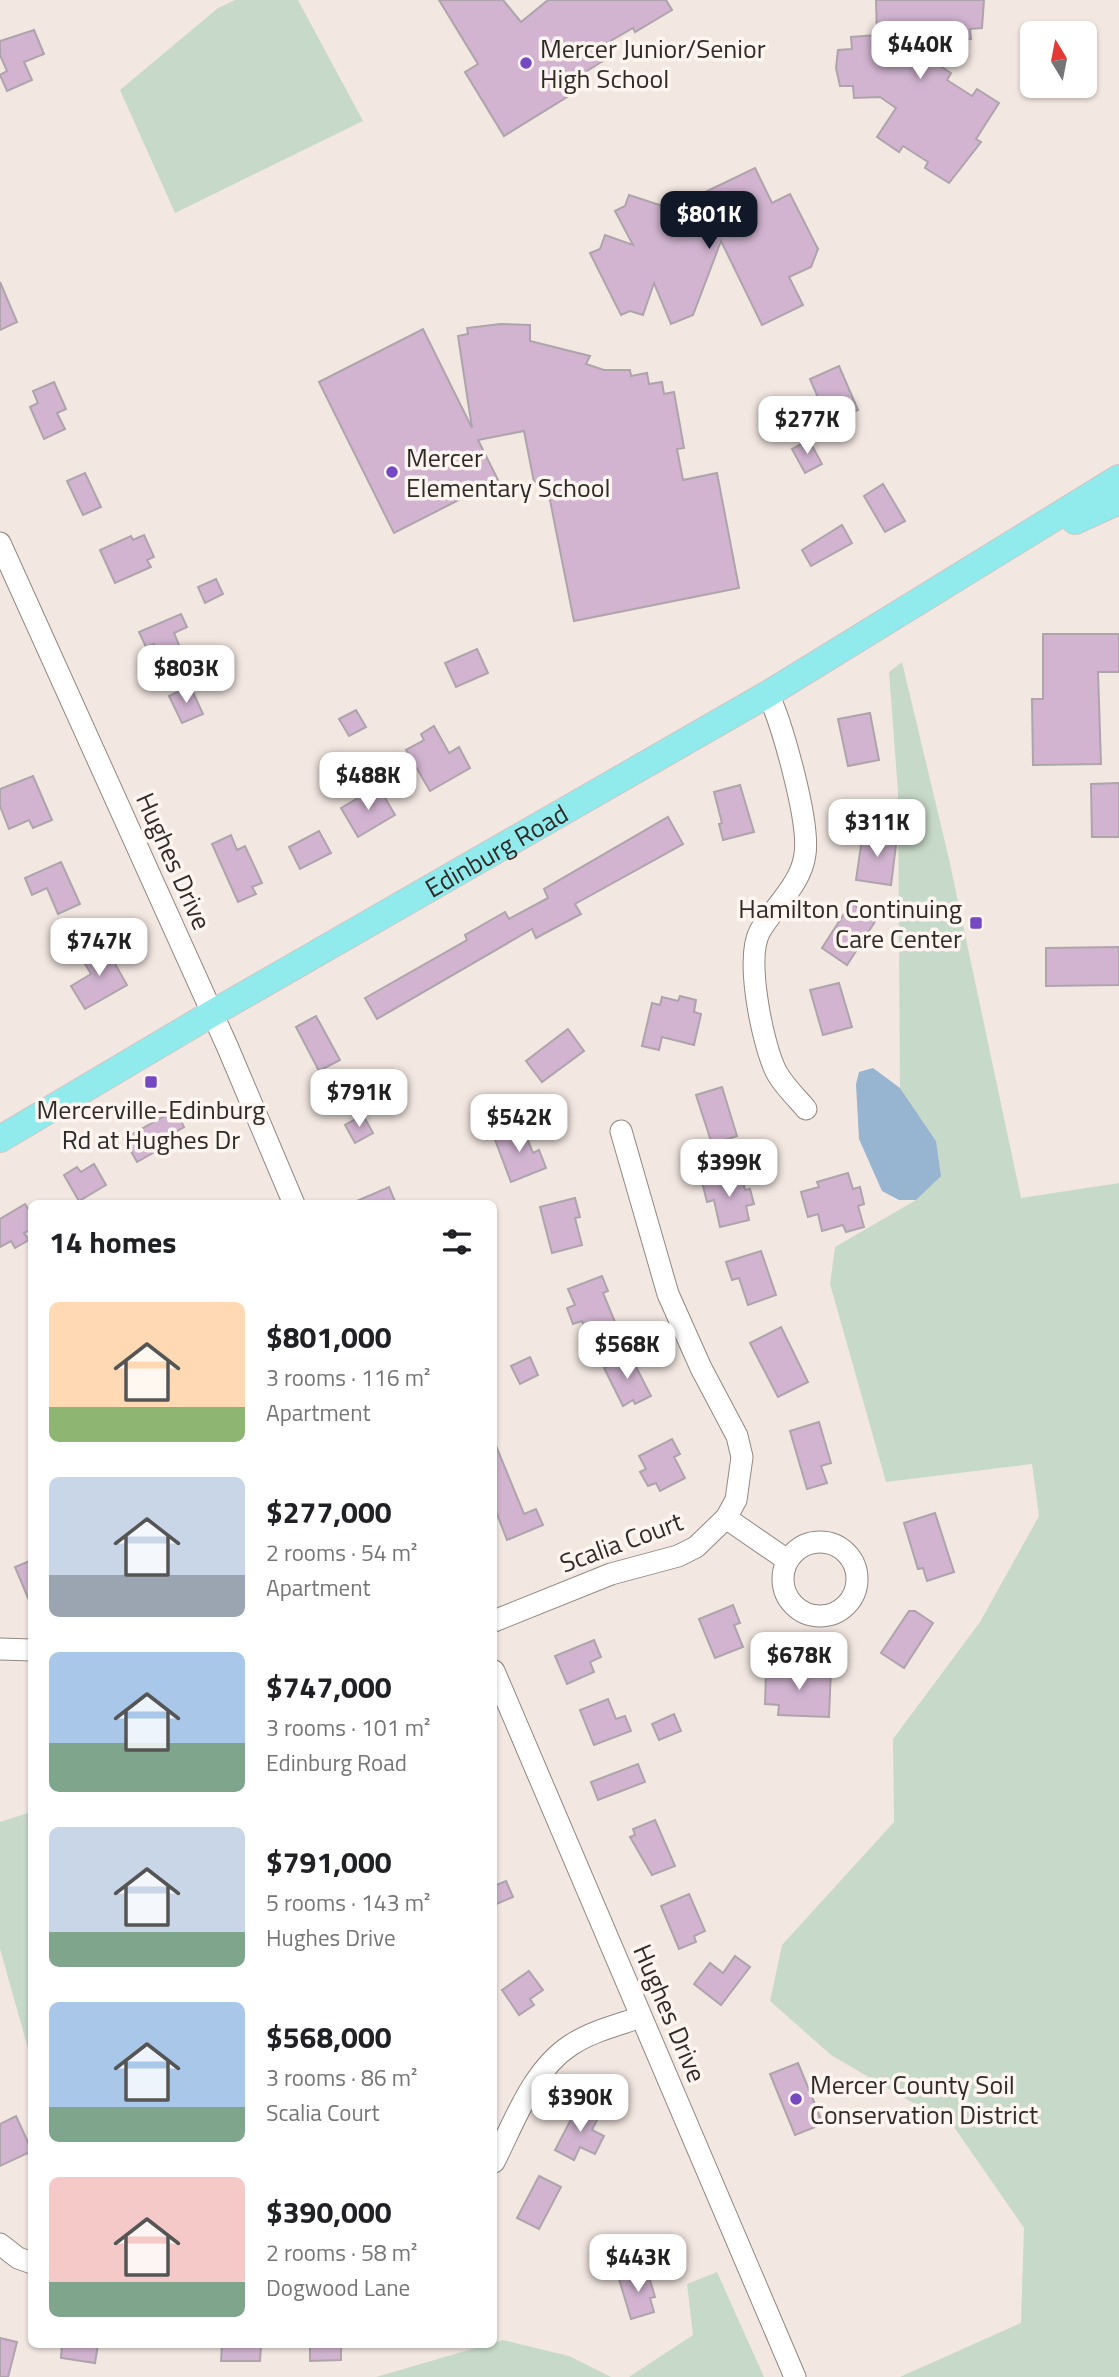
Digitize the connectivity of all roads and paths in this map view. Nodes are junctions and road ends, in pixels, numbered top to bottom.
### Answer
1 (1119, 478) edge
2 (1119, 501) edge
3 (0, 542) edge
4 (990, 558) junction
5 (768, 694) junction
6 (211, 1014) junction
7 (806, 1109) dead end
8 (621, 1131) dead end
9 (0, 1139) edge
10 (292, 1200) edge
11 (726, 1518) junction
12 (788, 1560) dead end
13 (497, 1620) edge
14 (0, 1649) edge
15 (28, 1650) edge
16 (497, 1678) edge
17 (641, 2017) junction
18 (497, 2156) edge
19 (0, 2244) edge
20 (28, 2262) edge
21 (795, 2377) edge

1 - 4 main road, Edinburg Road
2 - 4 main road, Edinburg Road
3 - 6 street, Hughes Drive
4 - 5 main road, Edinburg Road
5 - 6 main road, Edinburg Road
5 - 7 street
6 - 9 main road, Edinburg Road
6 - 10 street, Hughes Drive
8 - 11 street, Scalia Court
11 - 12 street
11 - 13 street, Scalia Court
14 - 15 street
16 - 17 street, Hughes Drive
17 - 18 street
17 - 21 street, Hughes Drive
19 - 20 street

